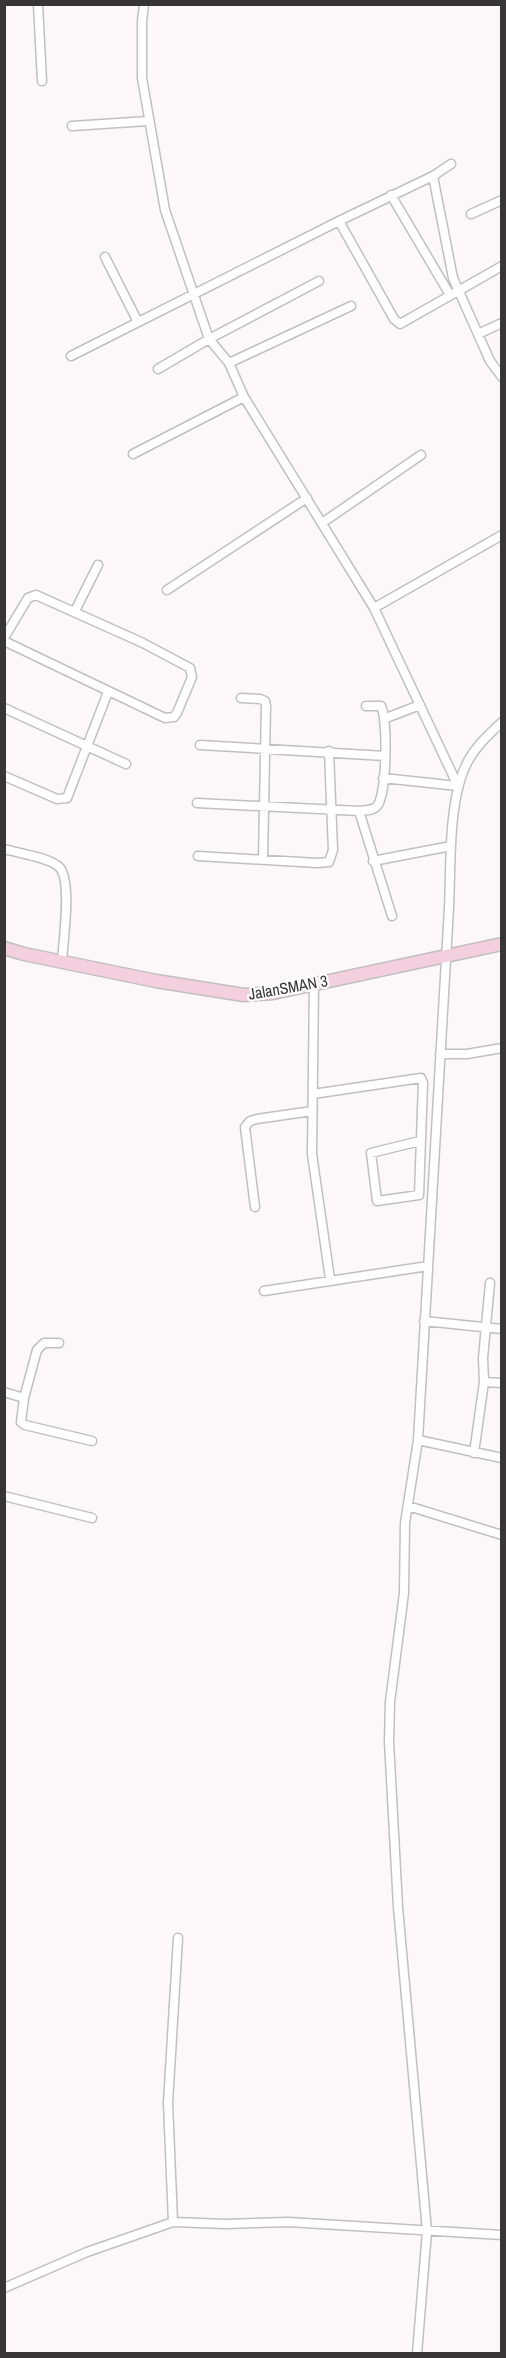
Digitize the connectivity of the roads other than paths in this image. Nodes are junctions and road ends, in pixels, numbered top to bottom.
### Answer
1 (38, 4) edge
2 (144, 4) edge
3 (42, 81) dead end
4 (148, 121) junction
5 (72, 126) dead end
6 (451, 164) dead end
7 (433, 176) junction
8 (392, 195) junction
9 (501, 201) edge
10 (471, 214) dead end
11 (339, 220) junction
12 (105, 257) dead end
13 (501, 266) edge
14 (319, 281) dead end
15 (454, 292) junction
16 (194, 293) junction
17 (351, 306) dead end
18 (138, 322) junction
19 (501, 323) edge
20 (478, 334) junction
21 (209, 339) junction
22 (71, 356) dead end
23 (229, 363) junction
24 (158, 369) dead end
25 (501, 377) edge
26 (244, 397) junction
27 (133, 454) dead end
28 (421, 454) dead end
29 (307, 498) junction
30 (322, 523) junction
31 (501, 535) edge
32 (98, 565) dead end
33 (167, 590) dead end
34 (374, 608) junction
35 (75, 611) junction
36 (4, 640) edge
37 (108, 692) junction
38 (241, 698) dead end
39 (420, 705) junction
40 (366, 706) dead end
41 (4, 708) edge
42 (386, 718) junction
43 (501, 722) edge
44 (87, 745) junction
45 (200, 745) dead end
46 (266, 748) junction
47 (329, 751) junction
48 (385, 756) junction
49 (126, 764) dead end
50 (4, 776) edge
51 (383, 778) junction
52 (458, 786) junction
53 (197, 803) dead end
54 (265, 806) junction
55 (330, 809) junction
56 (359, 811) junction
57 (451, 846) junction
58 (4, 849) edge
59 (198, 856) dead end
60 (263, 859) junction
61 (374, 861) junction
62 (392, 916) dead end
63 (501, 944) edge
64 (4, 948) edge
65 (445, 956) junction
66 (62, 961) junction
67 (314, 983) junction
68 (501, 1048) edge
69 (440, 1054) junction
70 (313, 1094) junction
71 (312, 1112) junction
72 (420, 1141) junction
73 (255, 1207) dead end
74 (428, 1266) junction
75 (330, 1279) junction
76 (489, 1283) dead end
77 (264, 1291) dead end
78 (424, 1321) junction
79 (485, 1328) junction
80 (501, 1329) edge
81 (59, 1342) dead end
82 (484, 1382) junction
83 (501, 1383) edge
84 (4, 1392) edge
85 (24, 1398) junction
86 (418, 1440) junction
87 (92, 1441) dead end
88 (474, 1453) junction
89 (501, 1458) edge
90 (4, 1496) edge
91 (408, 1506) junction
92 (92, 1518) dead end
93 (501, 1535) edge
94 (178, 1938) dead end
95 (173, 2222) junction
96 (427, 2231) junction
97 (501, 2235) edge
98 (4, 2288) edge
99 (417, 2354) edge

1 - 3 street
2 - 4 street
4 - 5 street
4 - 16 street
6 - 7 street
7 - 8 street
7 - 15 street
8 - 11 street
8 - 15 street
9 - 10 street
11 - 15 street
11 - 16 street
12 - 18 street
13 - 15 street
14 - 21 street
15 - 20 street
16 - 18 street
16 - 21 street
17 - 23 street
18 - 22 street
19 - 20 street
20 - 25 street
21 - 23 street
21 - 24 street
23 - 26 street
26 - 27 street
26 - 29 street
28 - 30 street
29 - 30 street
29 - 33 street
30 - 34 street
31 - 34 street
32 - 35 street
34 - 39 street
35 - 36 street
35 - 37 street
36 - 37 street
37 - 44 street
38 - 46 street
39 - 42 street
39 - 52 street
40 - 42 street
41 - 44 street
42 - 48 street
43 - 52 street
44 - 49 street
44 - 50 street
45 - 46 street
46 - 47 street
46 - 54 street
47 - 48 street
47 - 55 street
48 - 51 street
51 - 52 street
51 - 56 street
52 - 57 street
53 - 54 street
54 - 55 street
54 - 60 street
55 - 56 street
55 - 60 street
56 - 61 street
57 - 61 street
57 - 65 street
58 - 66 street
59 - 60 street
61 - 62 street
63 - 65 street, JalanSMAN 3
64 - 66 street, JalanSMAN 3
65 - 67 street, JalanSMAN 3
65 - 69 street
66 - 67 street, JalanSMAN 3
67 - 70 street
68 - 69 street
69 - 74 street
70 - 71 street
70 - 72 street
71 - 73 street
71 - 75 street
72 - 72 street
74 - 75 street
74 - 78 street
75 - 77 street
76 - 79 street
78 - 79 street
78 - 86 street
79 - 80 street
79 - 82 street
81 - 85 street
82 - 83 street
82 - 88 street
84 - 85 street
85 - 87 street
86 - 88 street
86 - 91 street
88 - 89 street
90 - 92 street
91 - 93 street
91 - 96 street
94 - 95 street
95 - 96 street
95 - 98 street
96 - 97 street
96 - 99 street

